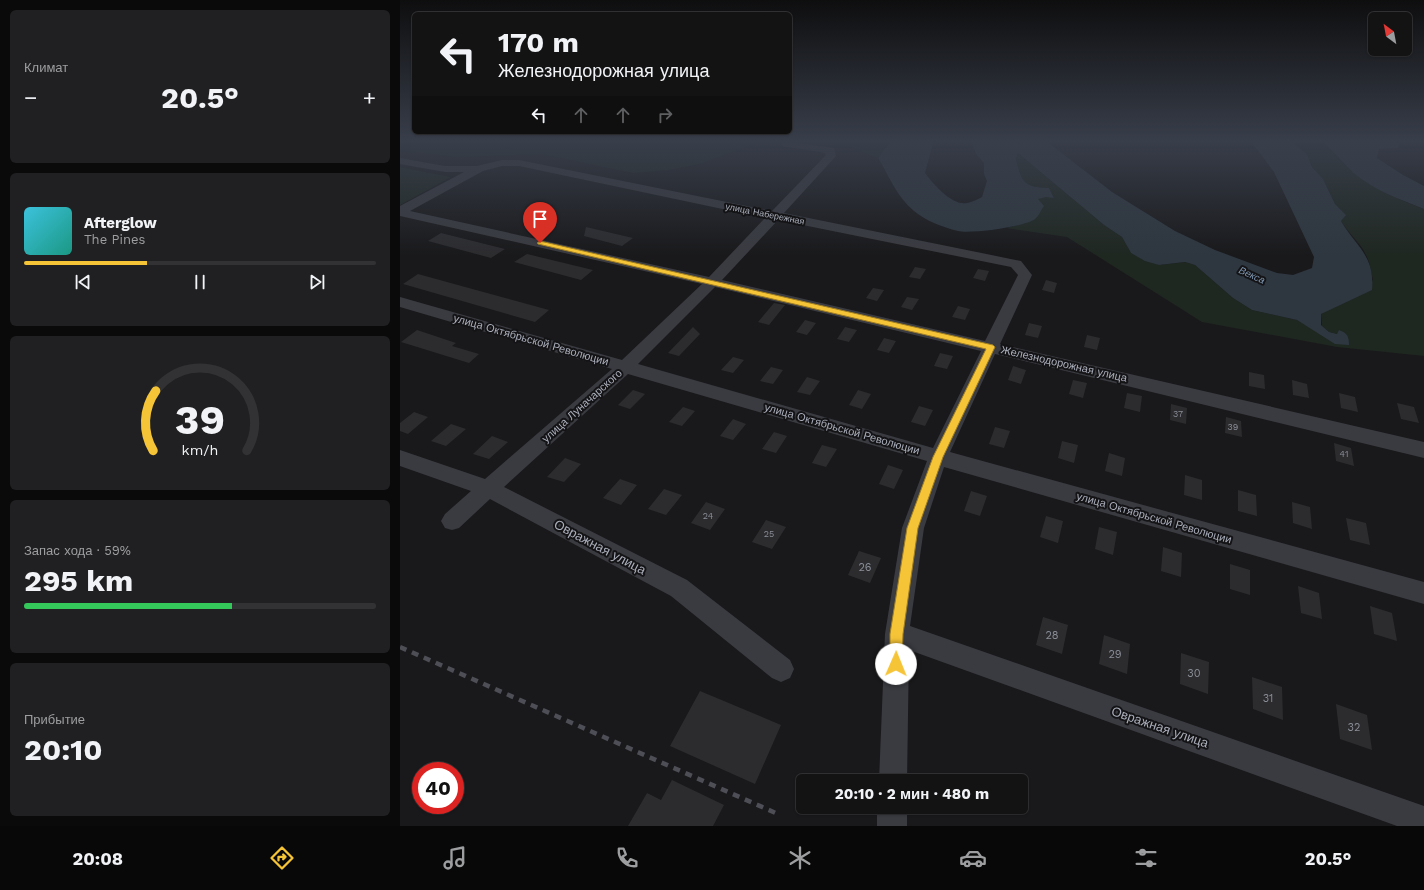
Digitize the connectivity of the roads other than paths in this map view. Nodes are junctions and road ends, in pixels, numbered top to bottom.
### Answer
1 (461, 179) edge
2 (594, 179) edge
3 (810, 179) edge
4 (400, 211) edge
5 (774, 216) junction
6 (712, 282) junction
7 (400, 302) edge
8 (990, 347) junction
9 (626, 366) junction
10 (1424, 450) edge
11 (938, 457) junction
12 (400, 458) edge
13 (489, 488) junction
14 (452, 521) dead end
15 (1424, 593) edge
16 (897, 634) junction
17 (781, 669) dead end
18 (893, 774) edge
19 (892, 814) edge
20 (1424, 820) edge
21 (892, 826) edge

1 - 4 street
2 - 5 street, улица Набережная
3 - 5 street, улица Луначарского
4 - 6 street, Железнодорожная улица
5 - 6 street, улица Луначарского
5 - 8 street, улица Набережная
6 - 8 street, Железнодорожная улица
6 - 9 street, улица Луначарского
7 - 9 street, улица Октябрьской Революции
8 - 10 street, Железнодорожная улица
8 - 11 street
9 - 11 street, улица Октябрьской Революции
9 - 13 street, улица Луначарского
11 - 15 street, улица Октябрьской Революции
11 - 16 street
12 - 13 street, Овражная улица
13 - 14 street, улица Луначарского
13 - 17 street, Овражная улица
16 - 18 street
16 - 20 street, Овражная улица
19 - 21 street

